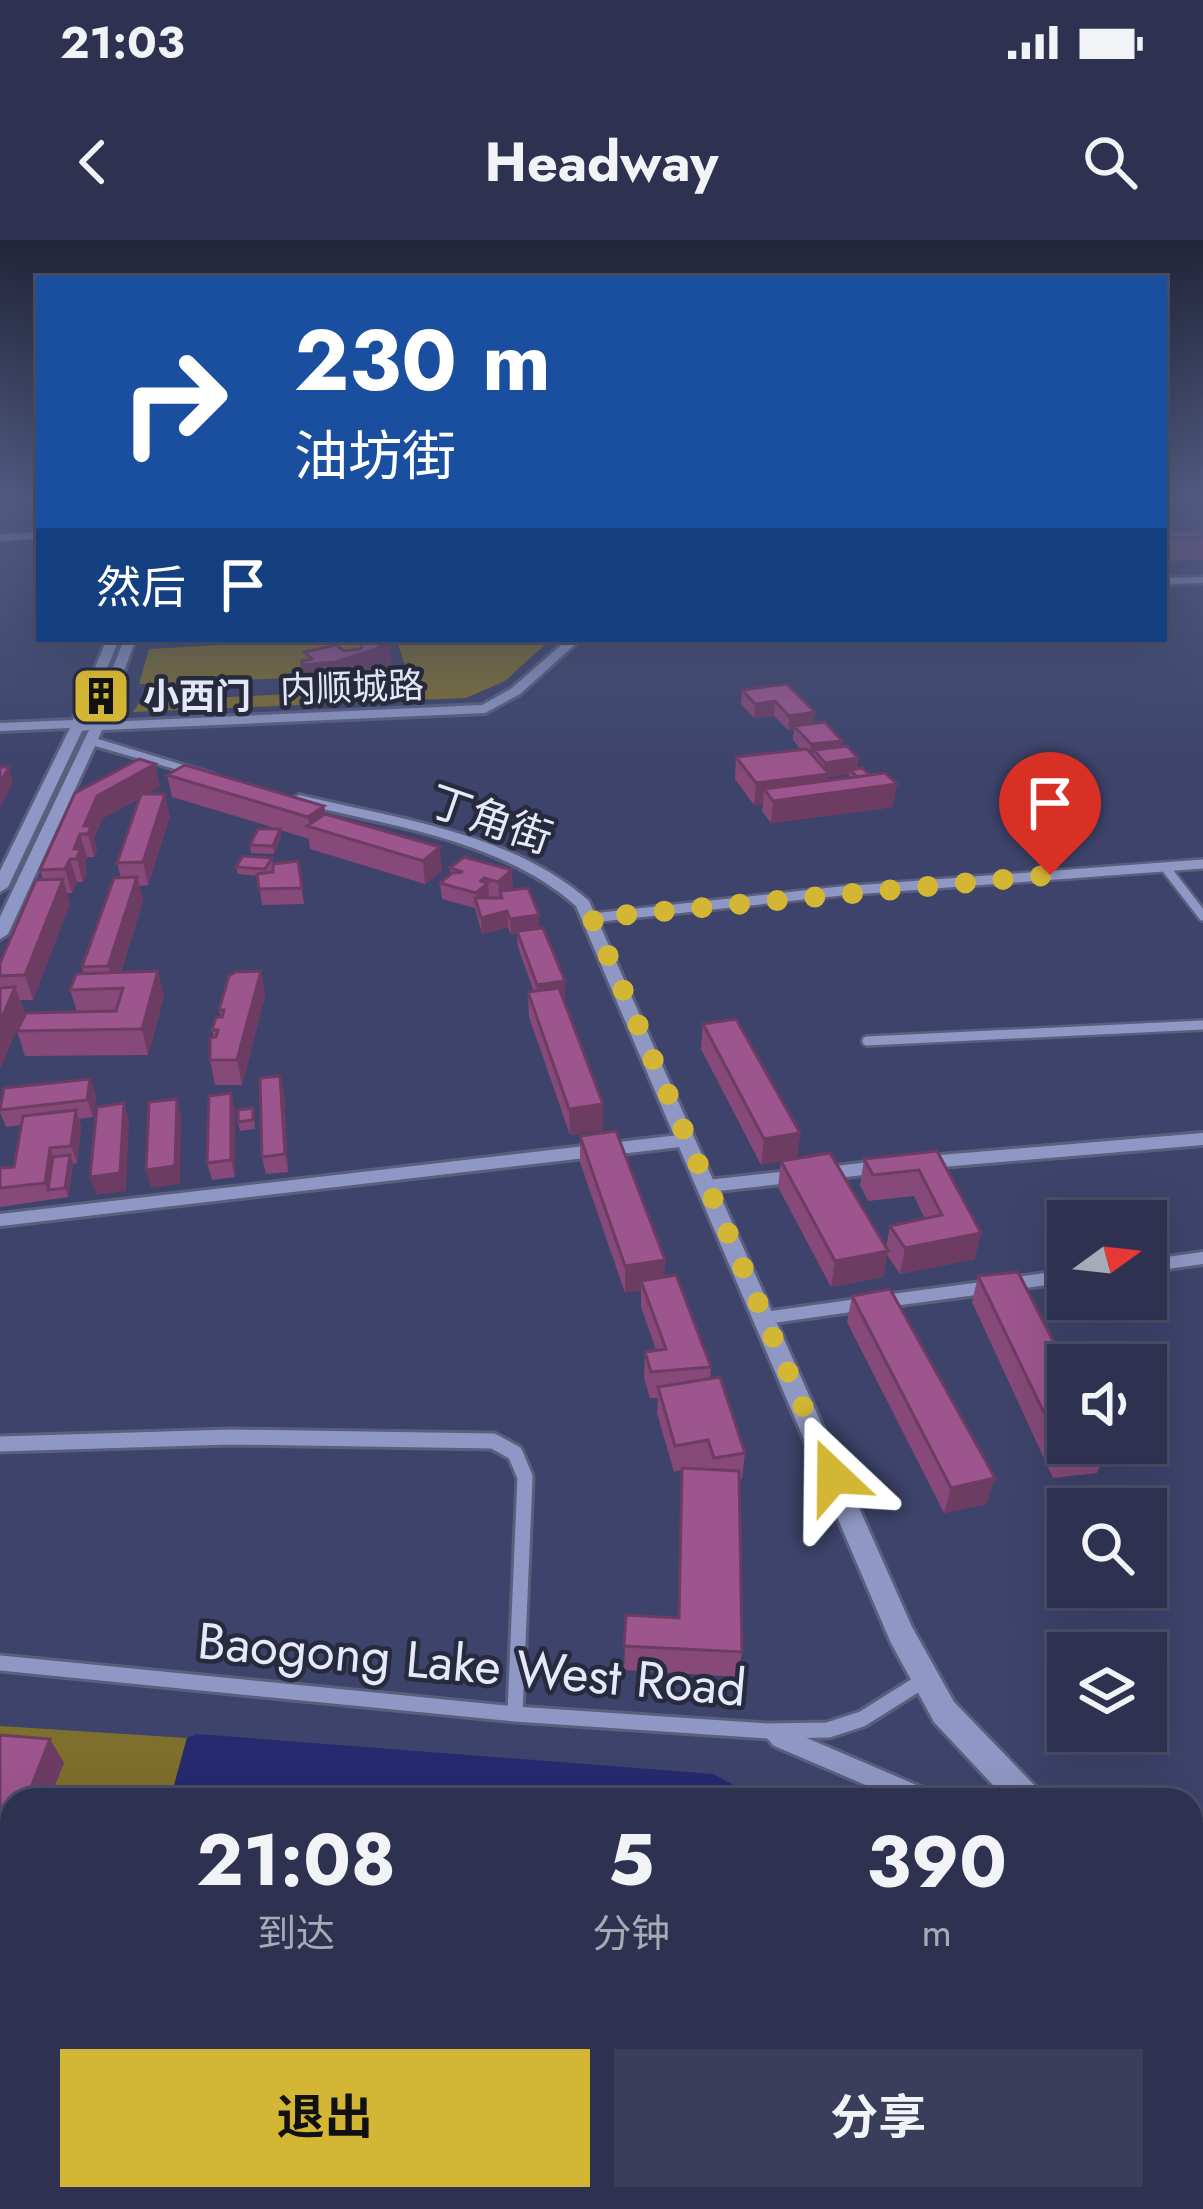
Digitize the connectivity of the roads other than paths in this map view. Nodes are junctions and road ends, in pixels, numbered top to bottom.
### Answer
1 (112, 642) edge
2 (129, 642) edge
3 (572, 642) edge
4 (0, 727) edge
5 (87, 727) junction
6 (223, 778) edge
7 (269, 791) edge
8 (1203, 864) edge
9 (1165, 867) junction
10 (0, 887) edge
11 (1203, 916) edge
12 (592, 918) junction
13 (0, 934) edge
14 (1203, 1025) edge
15 (867, 1041) dead end
16 (1203, 1139) edge
17 (688, 1140) junction
18 (922, 1162) edge
19 (898, 1165) edge
20 (708, 1186) junction
21 (0, 1220) edge
22 (1203, 1258) edge
23 (1167, 1263) edge
24 (1047, 1279) edge
25 (765, 1318) junction
26 (0, 1444) edge
27 (0, 1663) edge
28 (924, 1680) junction
29 (514, 1714) junction
30 (767, 1731) junction
31 (898, 1788) edge
32 (1016, 1788) edge

1 - 5 street
2 - 5 street
3 - 5 street, 内顺城路
4 - 5 street, 内顺城路
5 - 6 street
5 - 10 street
5 - 13 street
7 - 12 street, 丁角街
8 - 9 street
9 - 11 street
9 - 12 street
12 - 17 street, 丁角街
14 - 15 street
16 - 18 street
17 - 20 street, 丁角街
17 - 21 street
19 - 20 street
20 - 25 street, 丁角街
22 - 23 street
24 - 25 street
25 - 28 street, 丁角街
26 - 29 street
27 - 29 street, Baogong Lake West Road
28 - 30 street, Baogong Lake West Road
28 - 32 street, 丁角街
29 - 30 street, Baogong Lake West Road
30 - 31 street

